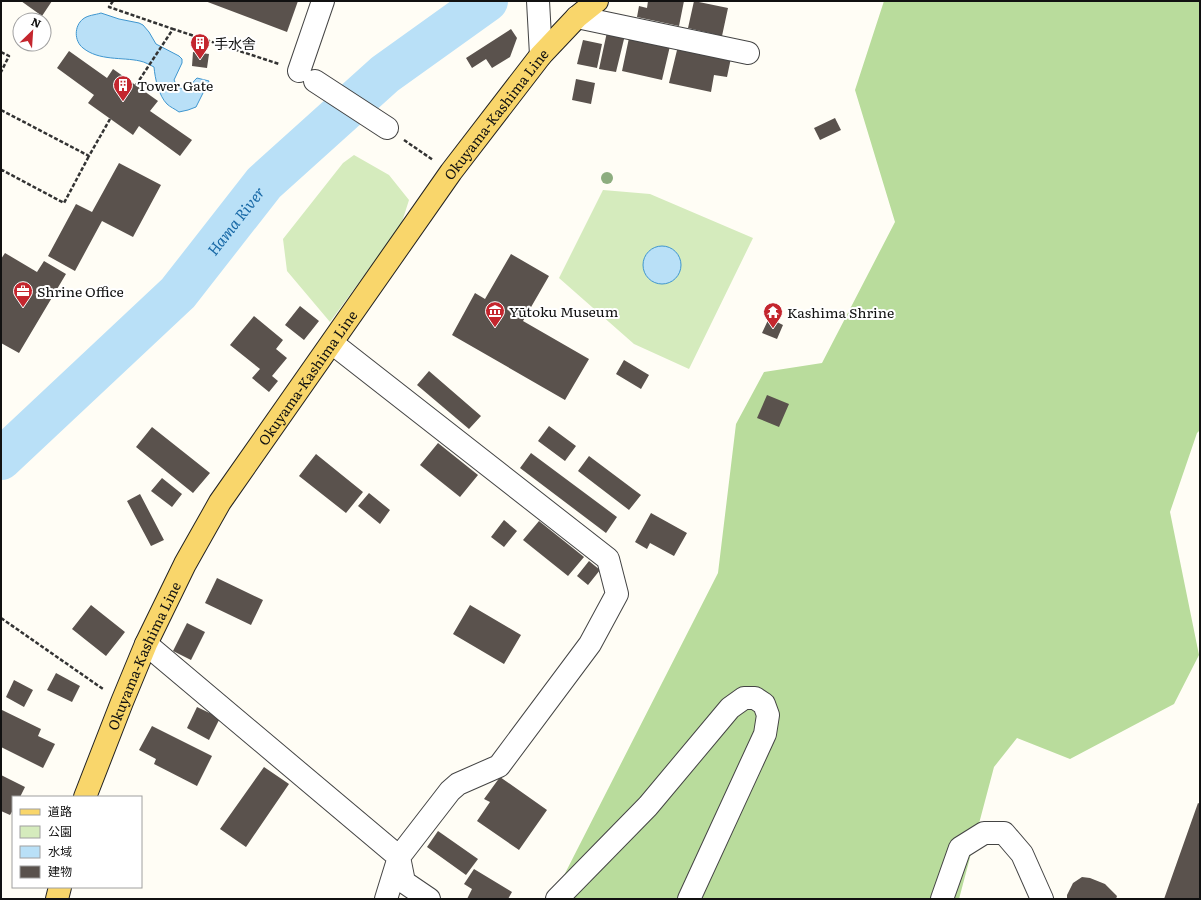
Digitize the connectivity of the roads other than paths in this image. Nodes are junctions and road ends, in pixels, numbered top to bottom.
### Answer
1 (323, 1) edge
2 (597, 1) edge
3 (538, 2) edge
4 (577, 17) junction
5 (748, 53) dead end
6 (541, 55) junction
7 (388, 128) road end
8 (332, 343) junction
9 (146, 644) junction
10 (86, 796) edge
11 (399, 857) junction
12 (60, 888) edge
13 (57, 899) edge
14 (386, 899) edge
15 (429, 899) edge
16 (558, 899) edge
17 (689, 899) edge
18 (942, 899) edge
19 (1042, 899) edge

1 - 7 street
2 - 4 main road, Okuyama-Kashima Line
3 - 6 street
4 - 5 street
4 - 6 main road, Okuyama-Kashima Line
6 - 8 main road, Okuyama-Kashima Line
8 - 9 main road, Okuyama-Kashima Line
8 - 11 street
9 - 10 main road, Okuyama-Kashima Line
9 - 11 street
11 - 14 street
11 - 15 street
12 - 13 main road
16 - 17 street
18 - 19 street

